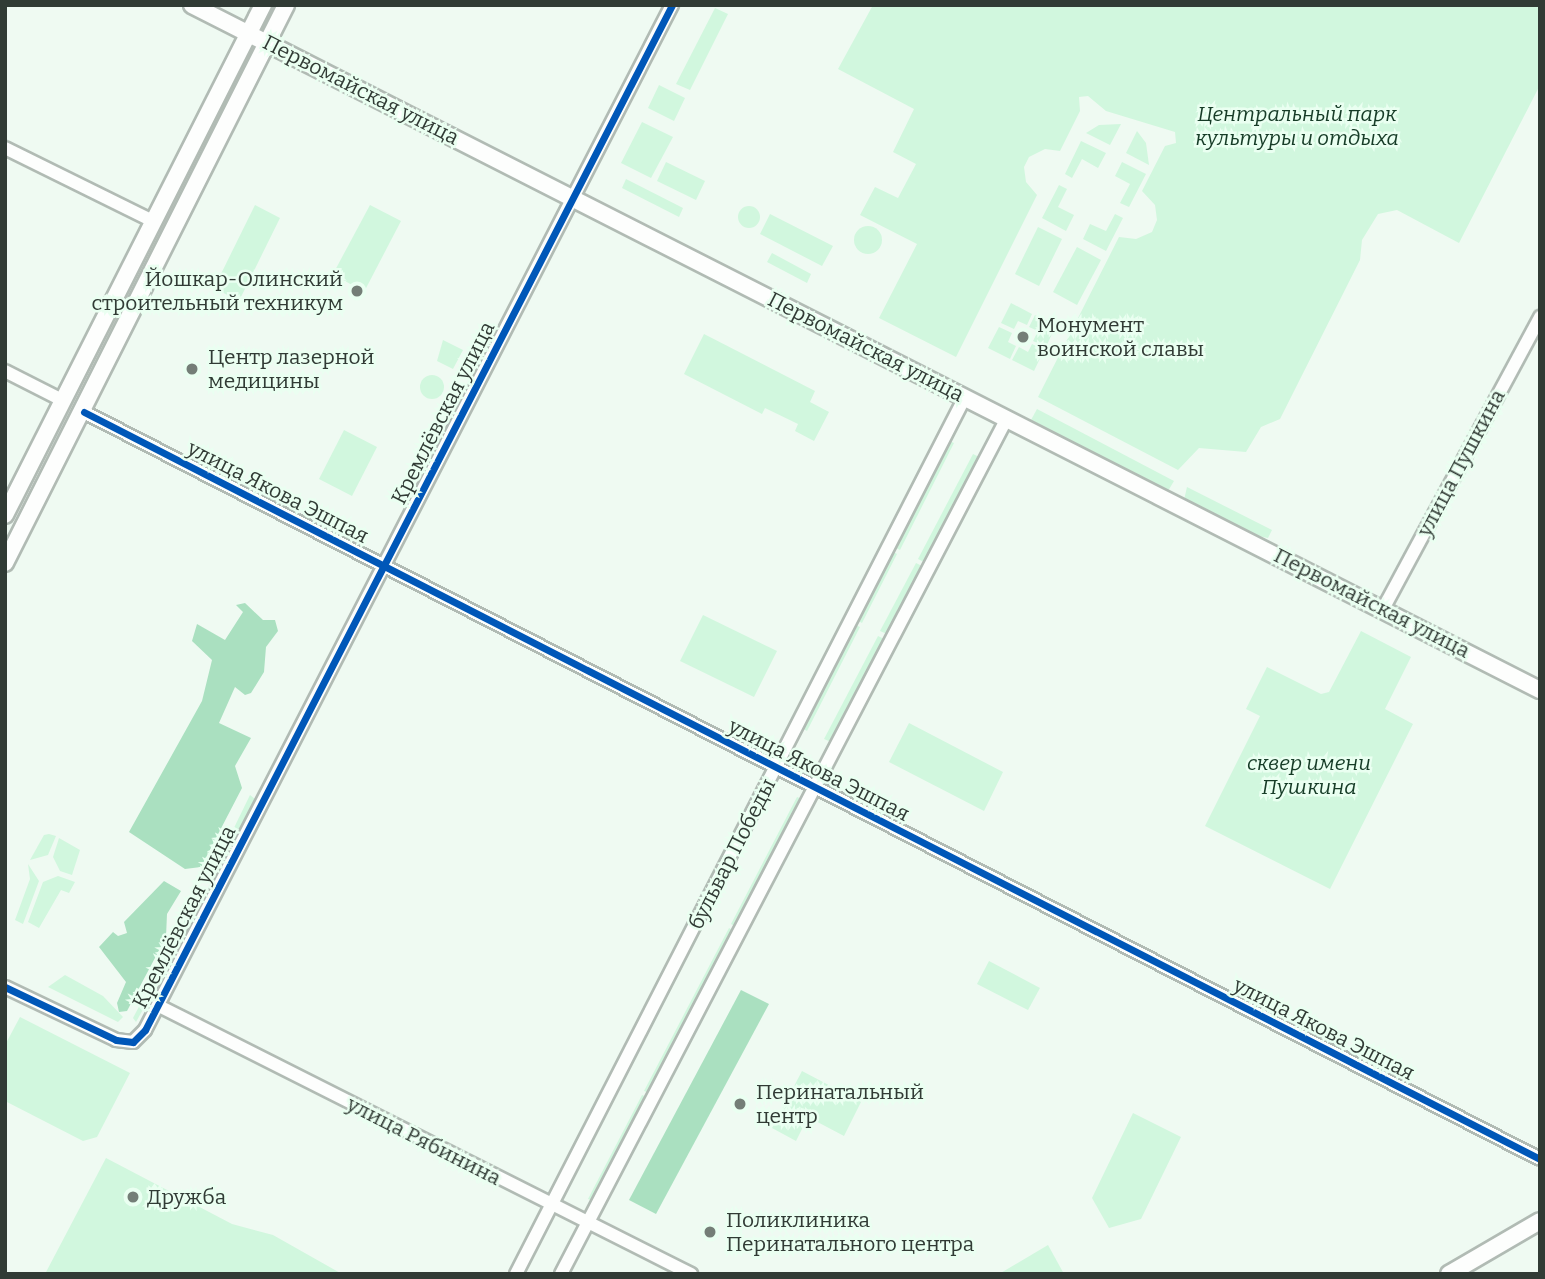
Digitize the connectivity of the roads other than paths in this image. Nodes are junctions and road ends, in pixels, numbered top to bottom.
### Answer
1 (192, 5) edge
2 (263, 5) edge
3 (286, 5) edge
4 (672, 5) edge
5 (249, 34) junction
6 (267, 43) junction
7 (5, 148) edge
8 (573, 198) junction
9 (155, 222) junction
10 (1540, 317) edge
11 (5, 371) edge
12 (965, 397) junction
13 (64, 401) junction
14 (84, 412) junction
15 (1007, 418) junction
16 (5, 515) edge
17 (5, 563) edge
18 (384, 566) junction
19 (1383, 609) junction
20 (1540, 690) edge
21 (776, 768) junction
22 (815, 788) junction
23 (5, 987) edge
24 (159, 1006) junction
25 (1540, 1159) edge
26 (552, 1205) junction
27 (1540, 1221) edge
28 (588, 1222) junction
29 (516, 1274) edge
30 (561, 1274) edge
31 (691, 1274) edge
32 (1450, 1274) edge

1 - 5 main road, Первомайская улица
2 - 5 main road
3 - 6 main road
4 - 8 street, Кремлёвская улица
5 - 6 main road, Первомайская улица
5 - 9 main road
6 - 8 main road, Первомайская улица
6 - 14 main road
7 - 9 street
8 - 12 main road, Первомайская улица
8 - 18 street, Кремлёвская улица
9 - 13 main road
10 - 19 street, улица Пушкина
11 - 13 street, улица Якова Эшпая
12 - 15 main road, Первомайская улица
12 - 21 street, бульвар Победы
13 - 14 main road, улица Якова Эшпая
13 - 16 main road
14 - 17 main road
14 - 18 street, улица Якова Эшпая
15 - 19 main road, Первомайская улица
15 - 22 street, бульвар Победы
18 - 21 street, улица Якова Эшпая
18 - 24 street, Кремлёвская улица
19 - 20 main road, Первомайская улица
21 - 22 street, улица Якова Эшпая
21 - 26 street, бульвар Победы
22 - 25 street, улица Якова Эшпая
22 - 28 street, бульвар Победы
23 - 24 street, Кремлёвская улица
24 - 26 street, улица Рябинина
26 - 28 street, улица Рябинина
26 - 29 street, бульвар Победы
27 - 32 main road
28 - 30 street, бульвар Победы
28 - 31 street, улица Рябинина

